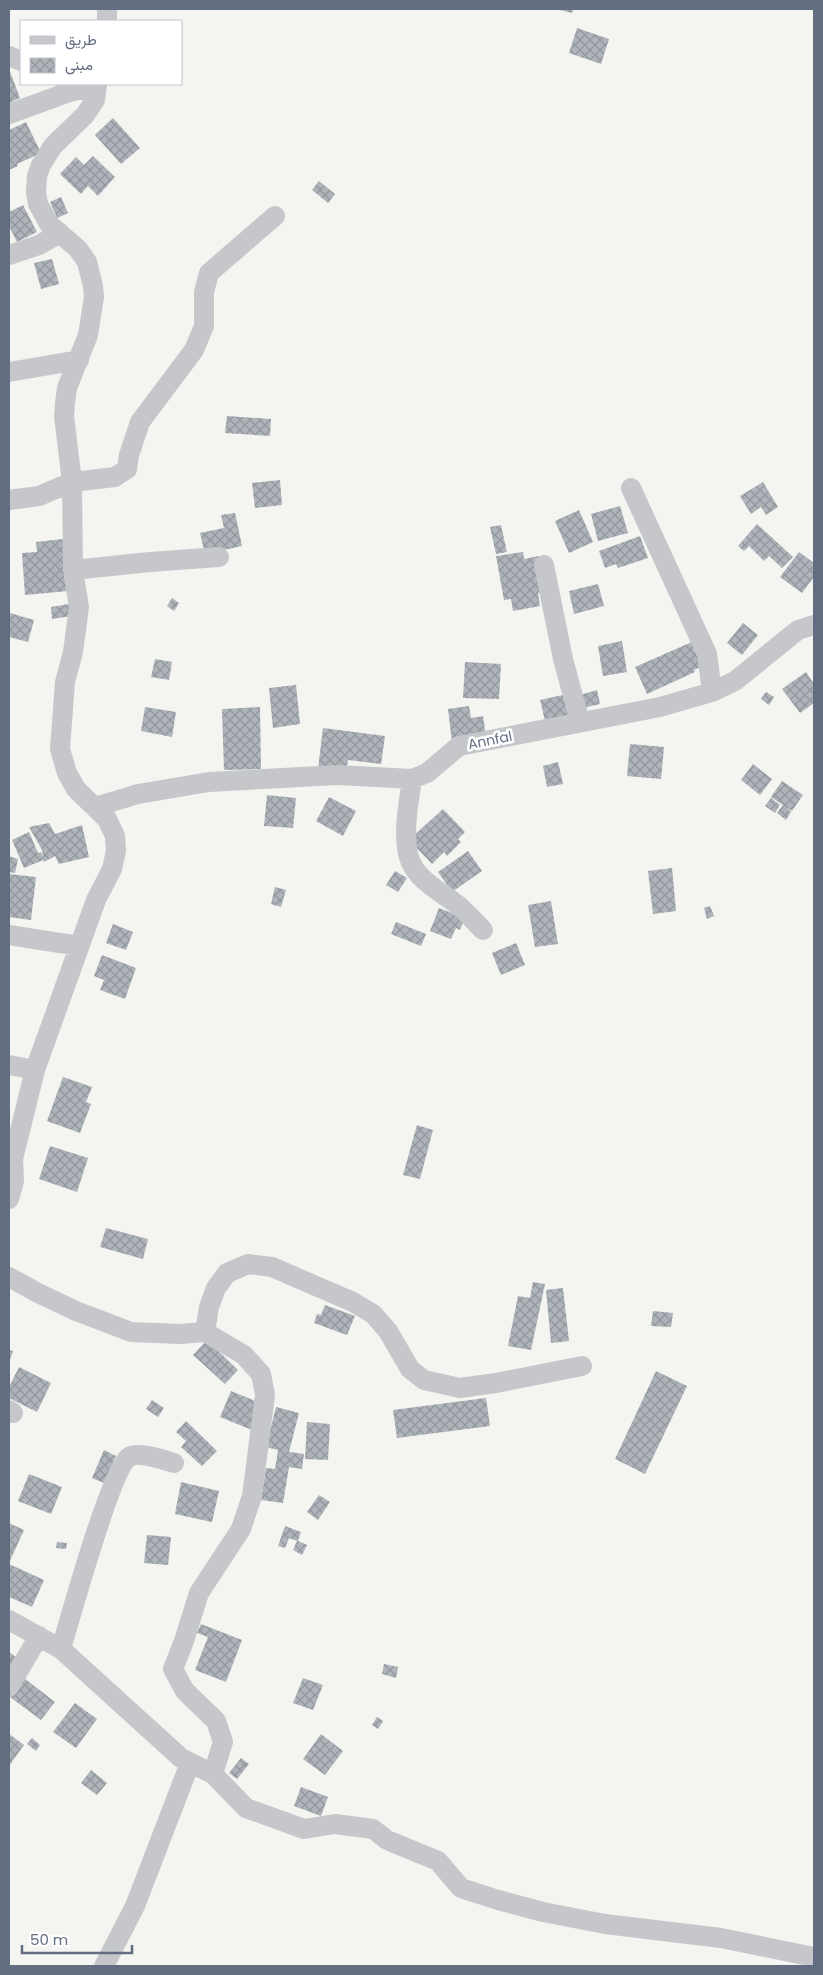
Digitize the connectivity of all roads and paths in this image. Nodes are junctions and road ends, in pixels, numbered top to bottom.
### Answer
1 (97, 85) edge
2 (62, 88) edge
3 (9, 114) edge
4 (275, 216) dead end
5 (60, 233) junction
6 (9, 255) edge
7 (79, 360) junction
8 (9, 372) edge
9 (72, 482) junction
10 (631, 488) dead end
11 (9, 500) edge
12 (219, 557) dead end
13 (544, 565) dead end
14 (73, 570) junction
15 (814, 625) edge
16 (712, 692) junction
17 (580, 722) junction
18 (412, 779) junction
19 (95, 808) junction
20 (483, 930) dead end
21 (9, 935) edge
22 (79, 946) junction
23 (9, 1064) edge
24 (35, 1070) junction
25 (9, 1199) edge
26 (9, 1277) edge
27 (205, 1332) junction
28 (582, 1366) dead end
29 (174, 1463) dead end
30 (9, 1620) edge
31 (40, 1636) junction
32 (62, 1648) junction
33 (9, 1687) edge
34 (190, 1763) junction
35 (213, 1774) junction
36 (814, 1957) edge
37 (104, 1966) edge

1 - 2 street
1 - 5 street
2 - 3 street
4 - 9 street
5 - 6 street
5 - 7 street
7 - 8 street
7 - 9 street
9 - 11 street
9 - 14 street
10 - 16 street
12 - 14 street
13 - 17 street
14 - 19 street
15 - 16 street, Annfal
16 - 17 street, Annfal
17 - 18 street, Annfal
18 - 19 street
18 - 20 street
19 - 22 street
21 - 22 street
22 - 24 street
23 - 24 street
24 - 25 street
26 - 27 street
27 - 28 street
27 - 35 street
29 - 32 street
30 - 31 street
31 - 32 street
31 - 33 street
32 - 34 street
34 - 35 street
34 - 37 street
35 - 36 street

